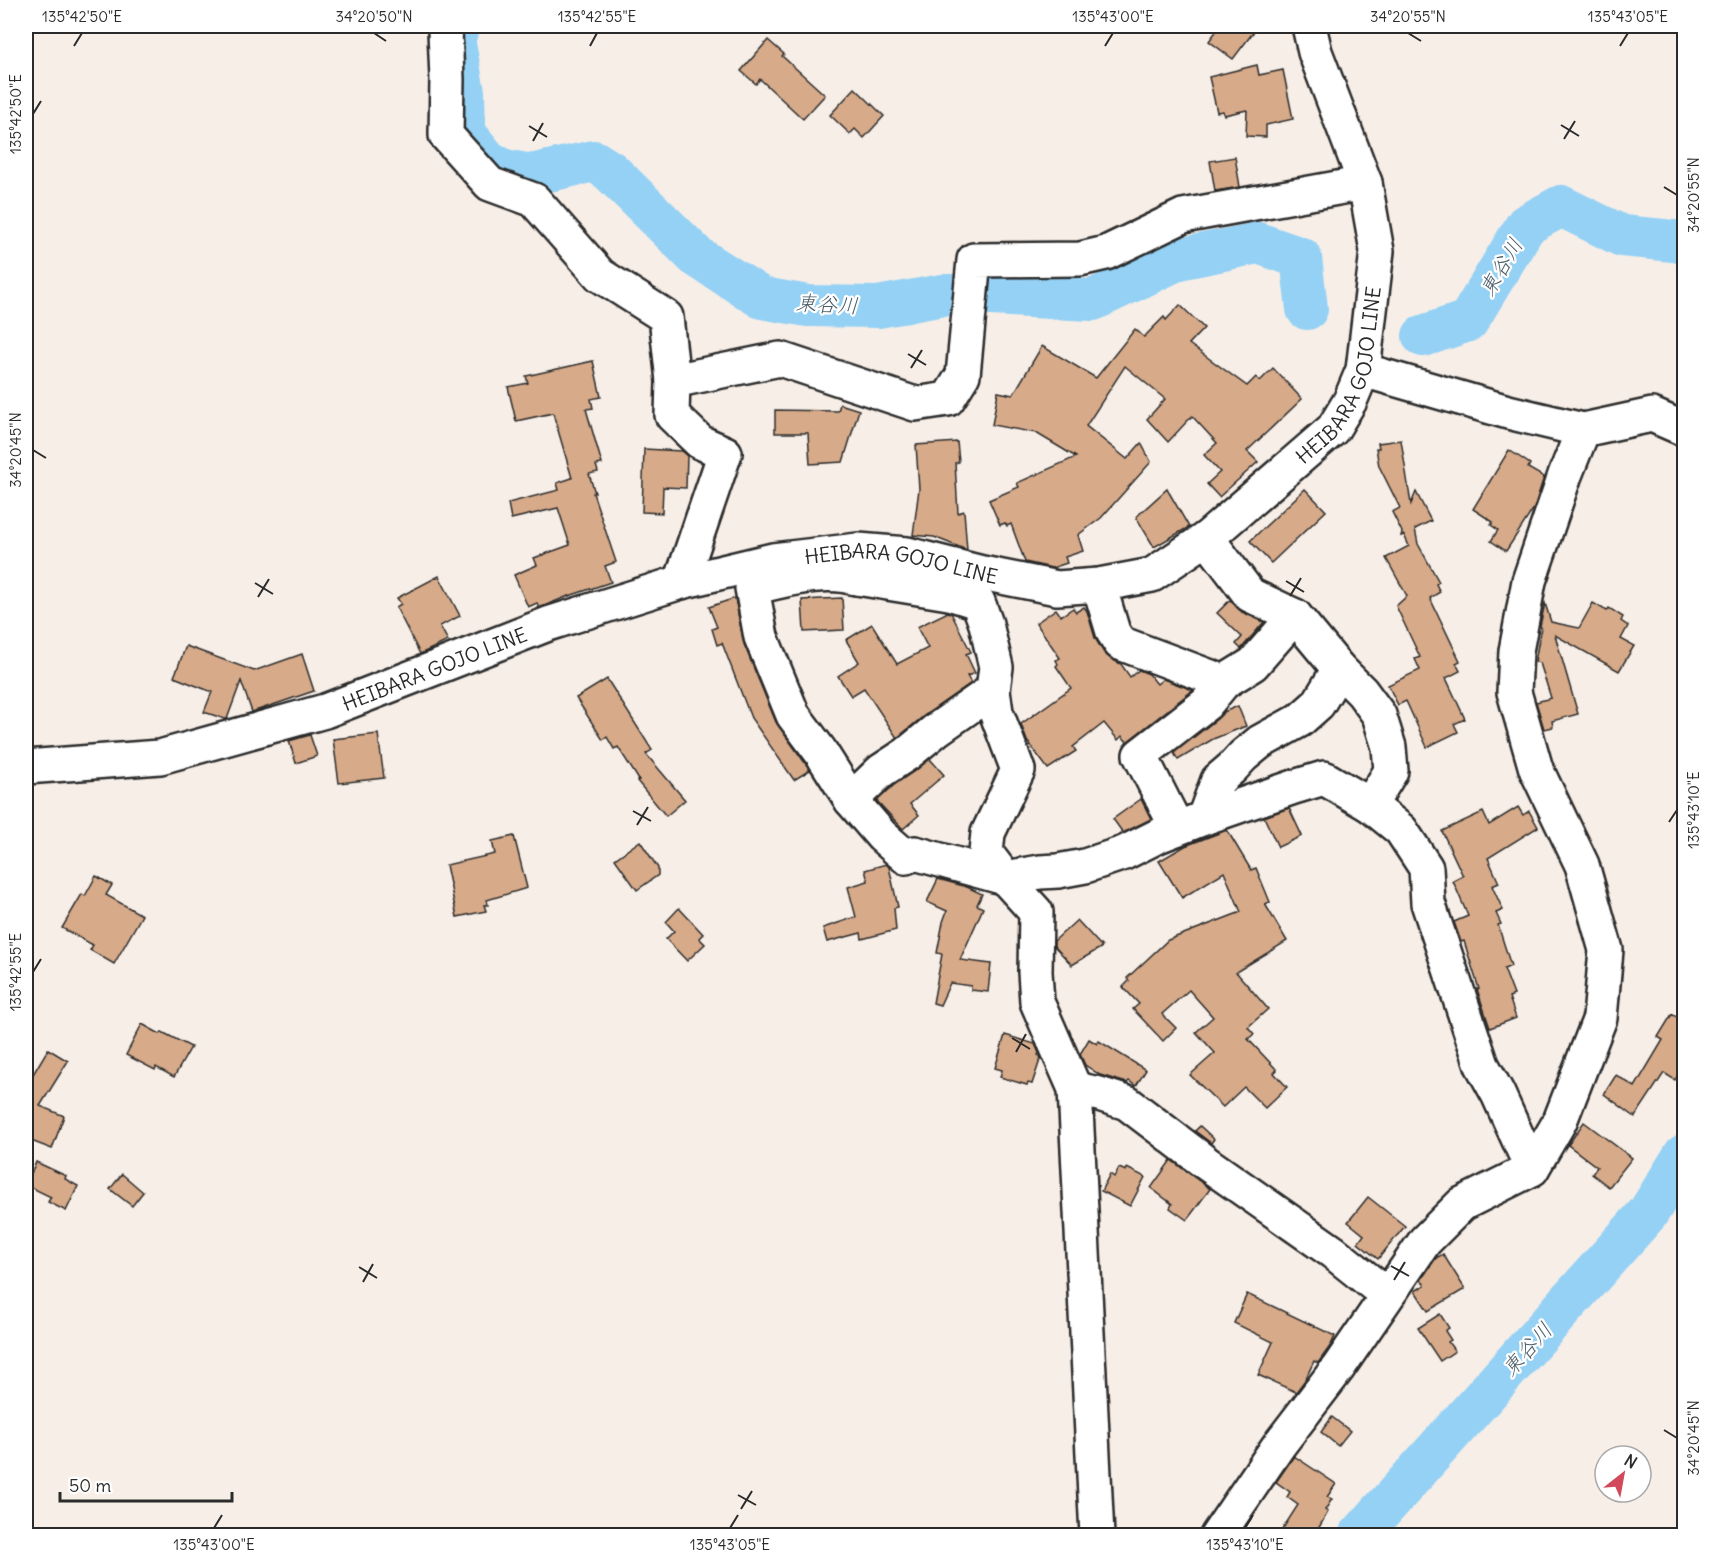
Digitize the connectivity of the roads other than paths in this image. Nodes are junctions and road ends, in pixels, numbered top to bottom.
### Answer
1 (447, 26) edge
2 (1309, 26) edge
3 (1365, 183) junction
4 (1364, 370) junction
5 (673, 381) junction
6 (1684, 429) edge
7 (1583, 430) junction
8 (1207, 538) junction
9 (858, 564) junction
10 (681, 582) junction
11 (1100, 585) junction
12 (1294, 616) junction
13 (1339, 669) junction
14 (1224, 682) junction
15 (993, 690) junction
16 (26, 767) edge
17 (851, 800) junction
18 (1370, 805) junction
19 (1190, 823) junction
20 (1005, 878) junction
21 (1075, 1089) junction
22 (1532, 1169) junction
23 (1387, 1295) junction
24 (1097, 1536) edge
25 (1218, 1536) edge

1 - 5 street
2 - 3 street, HEIBARA GOJO LINE
3 - 4 street, HEIBARA GOJO LINE
3 - 5 street
4 - 7 street
4 - 8 street, HEIBARA GOJO LINE
5 - 10 street
6 - 7 street
7 - 22 street
8 - 11 street, HEIBARA GOJO LINE
8 - 12 street
9 - 10 street, HEIBARA GOJO LINE
9 - 11 street, HEIBARA GOJO LINE
9 - 15 street
9 - 17 street
10 - 16 street, HEIBARA GOJO LINE
11 - 14 street
12 - 13 street
12 - 14 street
13 - 18 street
13 - 19 street
14 - 19 street
15 - 17 street
15 - 20 street
17 - 20 street
18 - 19 street
18 - 22 street
19 - 20 street
20 - 21 street
21 - 23 street
21 - 24 street
22 - 23 street
23 - 25 street

